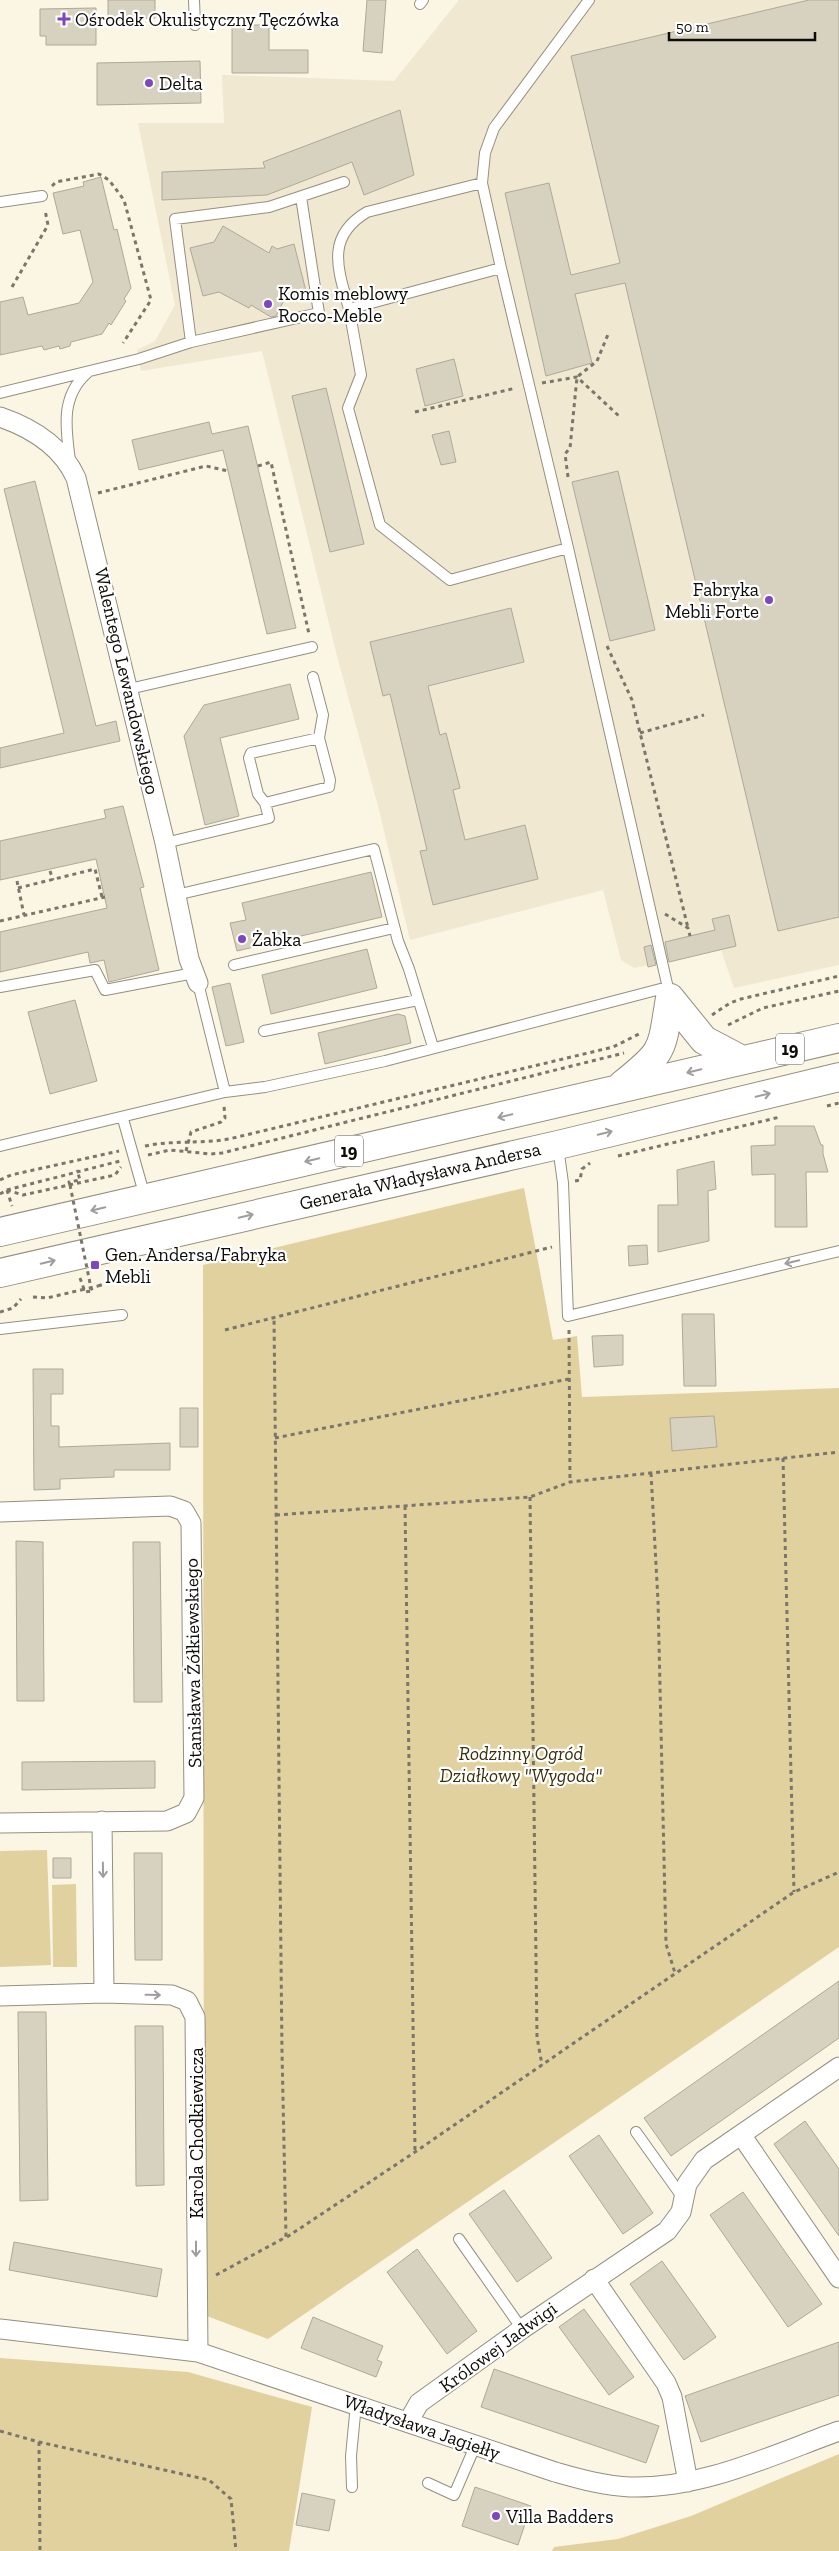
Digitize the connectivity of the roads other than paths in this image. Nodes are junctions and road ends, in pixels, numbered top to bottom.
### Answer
1 (194, 0) edge
2 (589, 0) edge
3 (194, 25) dead end
4 (344, 182) dead end
5 (482, 183) junction
6 (42, 196) road end
7 (301, 196) junction
8 (0, 202) edge
9 (501, 268) junction
10 (349, 309) junction
11 (191, 342) junction
12 (88, 372) junction
13 (0, 394) edge
14 (0, 417) edge
15 (70, 465) junction
16 (568, 548) junction
17 (312, 646) road end
18 (313, 677) dead end
19 (129, 689) junction
20 (319, 738) junction
21 (265, 803) junction
22 (165, 844) junction
23 (176, 895) junction
24 (394, 928) junction
25 (234, 965) dead end
26 (196, 978) junction
27 (0, 987) edge
28 (669, 992) junction
29 (418, 1000) junction
30 (684, 1026) junction
31 (264, 1031) dead end
32 (839, 1038) edge
33 (433, 1048) junction
34 (742, 1060) junction
35 (839, 1077) edge
36 (618, 1089) junction
37 (225, 1092) junction
38 (123, 1119) junction
39 (558, 1145) junction
40 (0, 1146) edge
41 (146, 1198) junction
42 (0, 1232) edge
43 (839, 1250) edge
44 (0, 1273) edge
45 (122, 1315) dead end
46 (0, 1329) edge
47 (0, 1512) edge
48 (102, 1821) junction
49 (0, 1823) edge
50 (104, 1993) junction
51 (0, 1996) edge
52 (839, 2067) edge
53 (636, 2132) dead end
54 (742, 2136) junction
55 (683, 2198) junction
56 (458, 2239) dead end
57 (839, 2278) edge
58 (594, 2279) junction
59 (0, 2329) edge
60 (522, 2329) junction
61 (198, 2352) junction
62 (356, 2404) junction
63 (408, 2422) junction
64 (839, 2431) edge
65 (476, 2444) junction
66 (688, 2482) junction
67 (428, 2483) dead end
68 (352, 2487) dead end

1 - 3 lane
2 - 5 lane
4 - 7 lane
5 - 9 lane
5 - 10 lane
6 - 8 lane
7 - 11 lane
7 - 11 lane
9 - 10 lane
9 - 16 lane
10 - 16 lane
11 - 12 lane
12 - 13 lane
12 - 15 lane
14 - 15 street, Walentego Lewandowskiego
15 - 19 street, Walentego Lewandowskiego
16 - 28 lane
17 - 19 lane
18 - 20 lane
19 - 22 street, Walentego Lewandowskiego
20 - 21 lane
20 - 21 lane
21 - 22 lane
22 - 23 street, Walentego Lewandowskiego
23 - 24 lane
23 - 26 street, Walentego Lewandowskiego
24 - 25 lane
24 - 29 lane
26 - 27 lane
26 - 37 lane
28 - 30 highway
28 - 33 lane
29 - 31 lane
29 - 33 lane
30 - 34 highway
30 - 36 highway
32 - 34 highway, 19
33 - 37 lane
34 -> 36 highway, 19
39 -> 35 highway, Generała Władysława Andersa / 19
36 -> 41 highway, 19
37 - 38 lane
38 - 40 lane
38 - 41 lane
43 -> 39 lane
44 -> 39 highway, Generała Władysława Andersa / 19
41 -> 42 highway, 19
45 - 46 lane
47 - 48 street, Stanisława Żółkiewskiego
48 - 49 street, Stanisława Żółkiewskiego
48 -> 50 street
50 - 51 street, Karola Chodkiewicza
50 -> 61 street, Karola Chodkiewicza
52 - 54 street, Królowej Jadwigi
53 - 55 lane
54 - 55 street, Królowej Jadwigi
54 - 57 street
55 - 58 street, Królowej Jadwigi
56 - 60 lane
58 - 60 street, Królowej Jadwigi
58 - 66 street
59 - 61 street, Władysława Jagiełły
60 - 63 street, Królowej Jadwigi
61 - 62 street, Władysława Jagiełły
62 - 63 street, Władysława Jagiełły
62 - 68 lane
63 - 65 street, Władysława Jagiełły
64 - 66 street, Władysława Jagiełły
65 - 66 street, Władysława Jagiełły
65 - 67 lane

